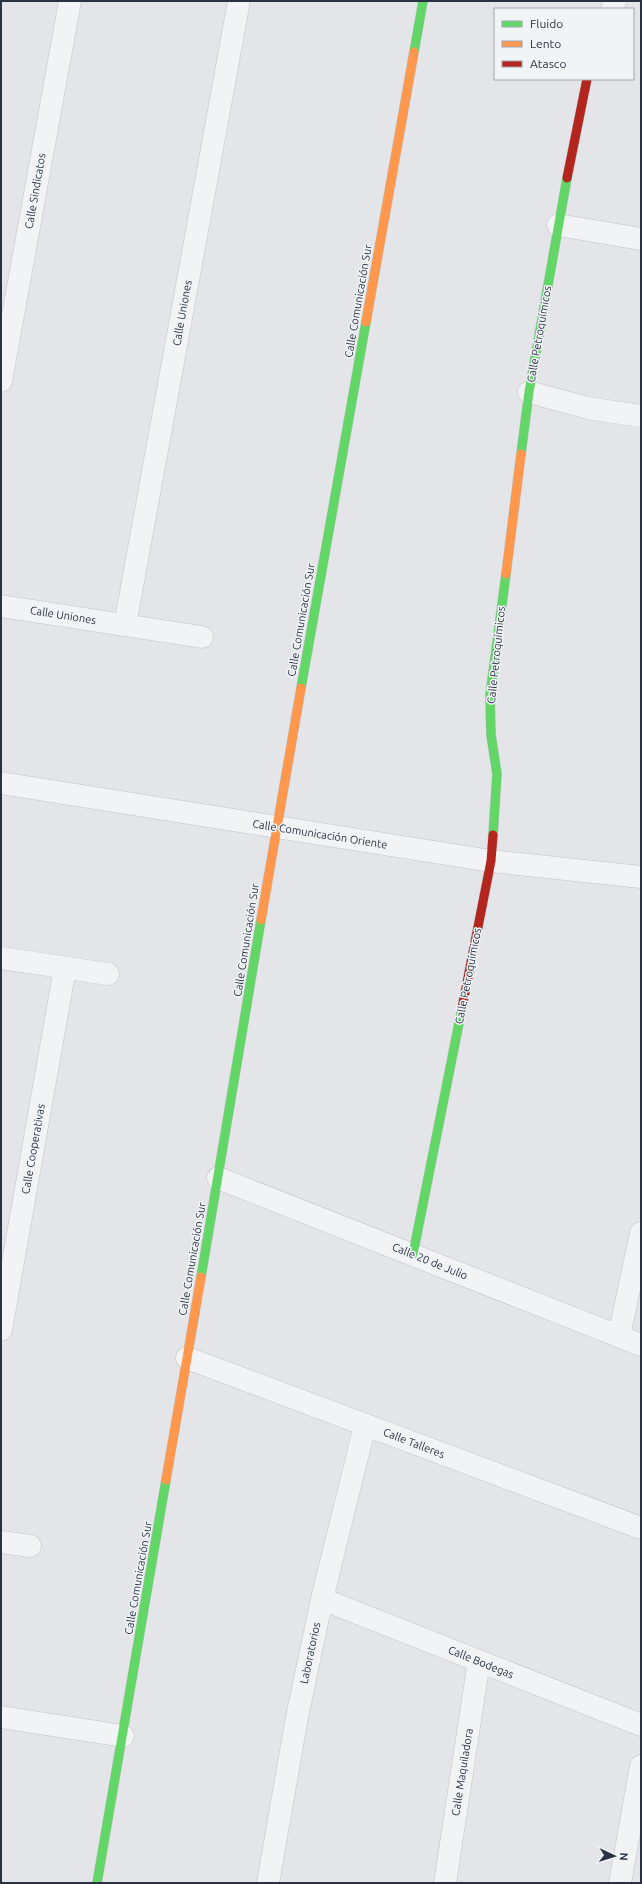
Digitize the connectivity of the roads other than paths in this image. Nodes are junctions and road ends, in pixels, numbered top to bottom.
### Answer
1 (70, 1) edge
2 (239, 1) edge
3 (423, 1) edge
4 (587, 80) edge
5 (558, 225) junction
6 (641, 239) edge
7 (1, 381) edge
8 (529, 392) junction
9 (641, 416) edge
10 (1, 606) edge
11 (125, 625) junction
12 (202, 637) dead end
13 (1, 783) edge
14 (276, 827) junction
15 (491, 861) junction
16 (641, 876) edge
17 (1, 958) edge
18 (65, 968) junction
19 (108, 974) dead end
20 (218, 1178) junction
21 (641, 1233) edge
22 (413, 1254) junction
23 (1, 1330) edge
24 (619, 1336) junction
25 (641, 1345) edge
26 (187, 1358) junction
27 (364, 1425) junction
28 (641, 1528) edge
29 (1, 1542) edge
30 (30, 1546) dead end
31 (322, 1599) junction
32 (479, 1661) junction
33 (1, 1717) edge
34 (641, 1725) edge
35 (123, 1736) junction
36 (641, 1766) edge
37 (97, 1883) edge
38 (268, 1883) edge
39 (445, 1883) edge
40 (620, 1883) edge

1 - 7 street, Calle Sindicatos
2 - 11 street, Calle Uniones
3 - 14 street, Calle Comunicación Sur
4 - 5 street, Calle Petroquímicos
5 - 6 street
5 - 8 street, Calle Petroquímicos
8 - 9 street
8 - 15 street, Calle Petroquímicos
10 - 11 street, Calle Uniones
11 - 12 street, Calle Uniones
13 - 14 street, Calle Comunicación Oriente
14 - 15 street, Calle Comunicación Oriente
14 - 20 street, Calle Comunicación Sur
15 - 16 street, Calle Comunicación Oriente
15 - 22 street, Calle Petroquímicos
17 - 18 street
18 - 19 street
18 - 23 street, Calle Cooperativas
20 - 22 street, Calle 20 de Julio
20 - 26 street, Calle Comunicación Sur
21 - 24 street
22 - 24 street, Calle 20 de Julio
24 - 25 street, Calle 20 de Julio
26 - 27 street, Calle Talleres
26 - 35 street, Calle Comunicación Sur
27 - 28 street, Calle Talleres
27 - 31 street, Laboratorios
29 - 30 street
31 - 32 street, Calle Bodegas
31 - 38 street, Laboratorios
32 - 34 street, Calle Bodegas
32 - 39 street, Calle Maquiladora
33 - 35 street
35 - 37 street, Calle Comunicación Sur
36 - 40 street

